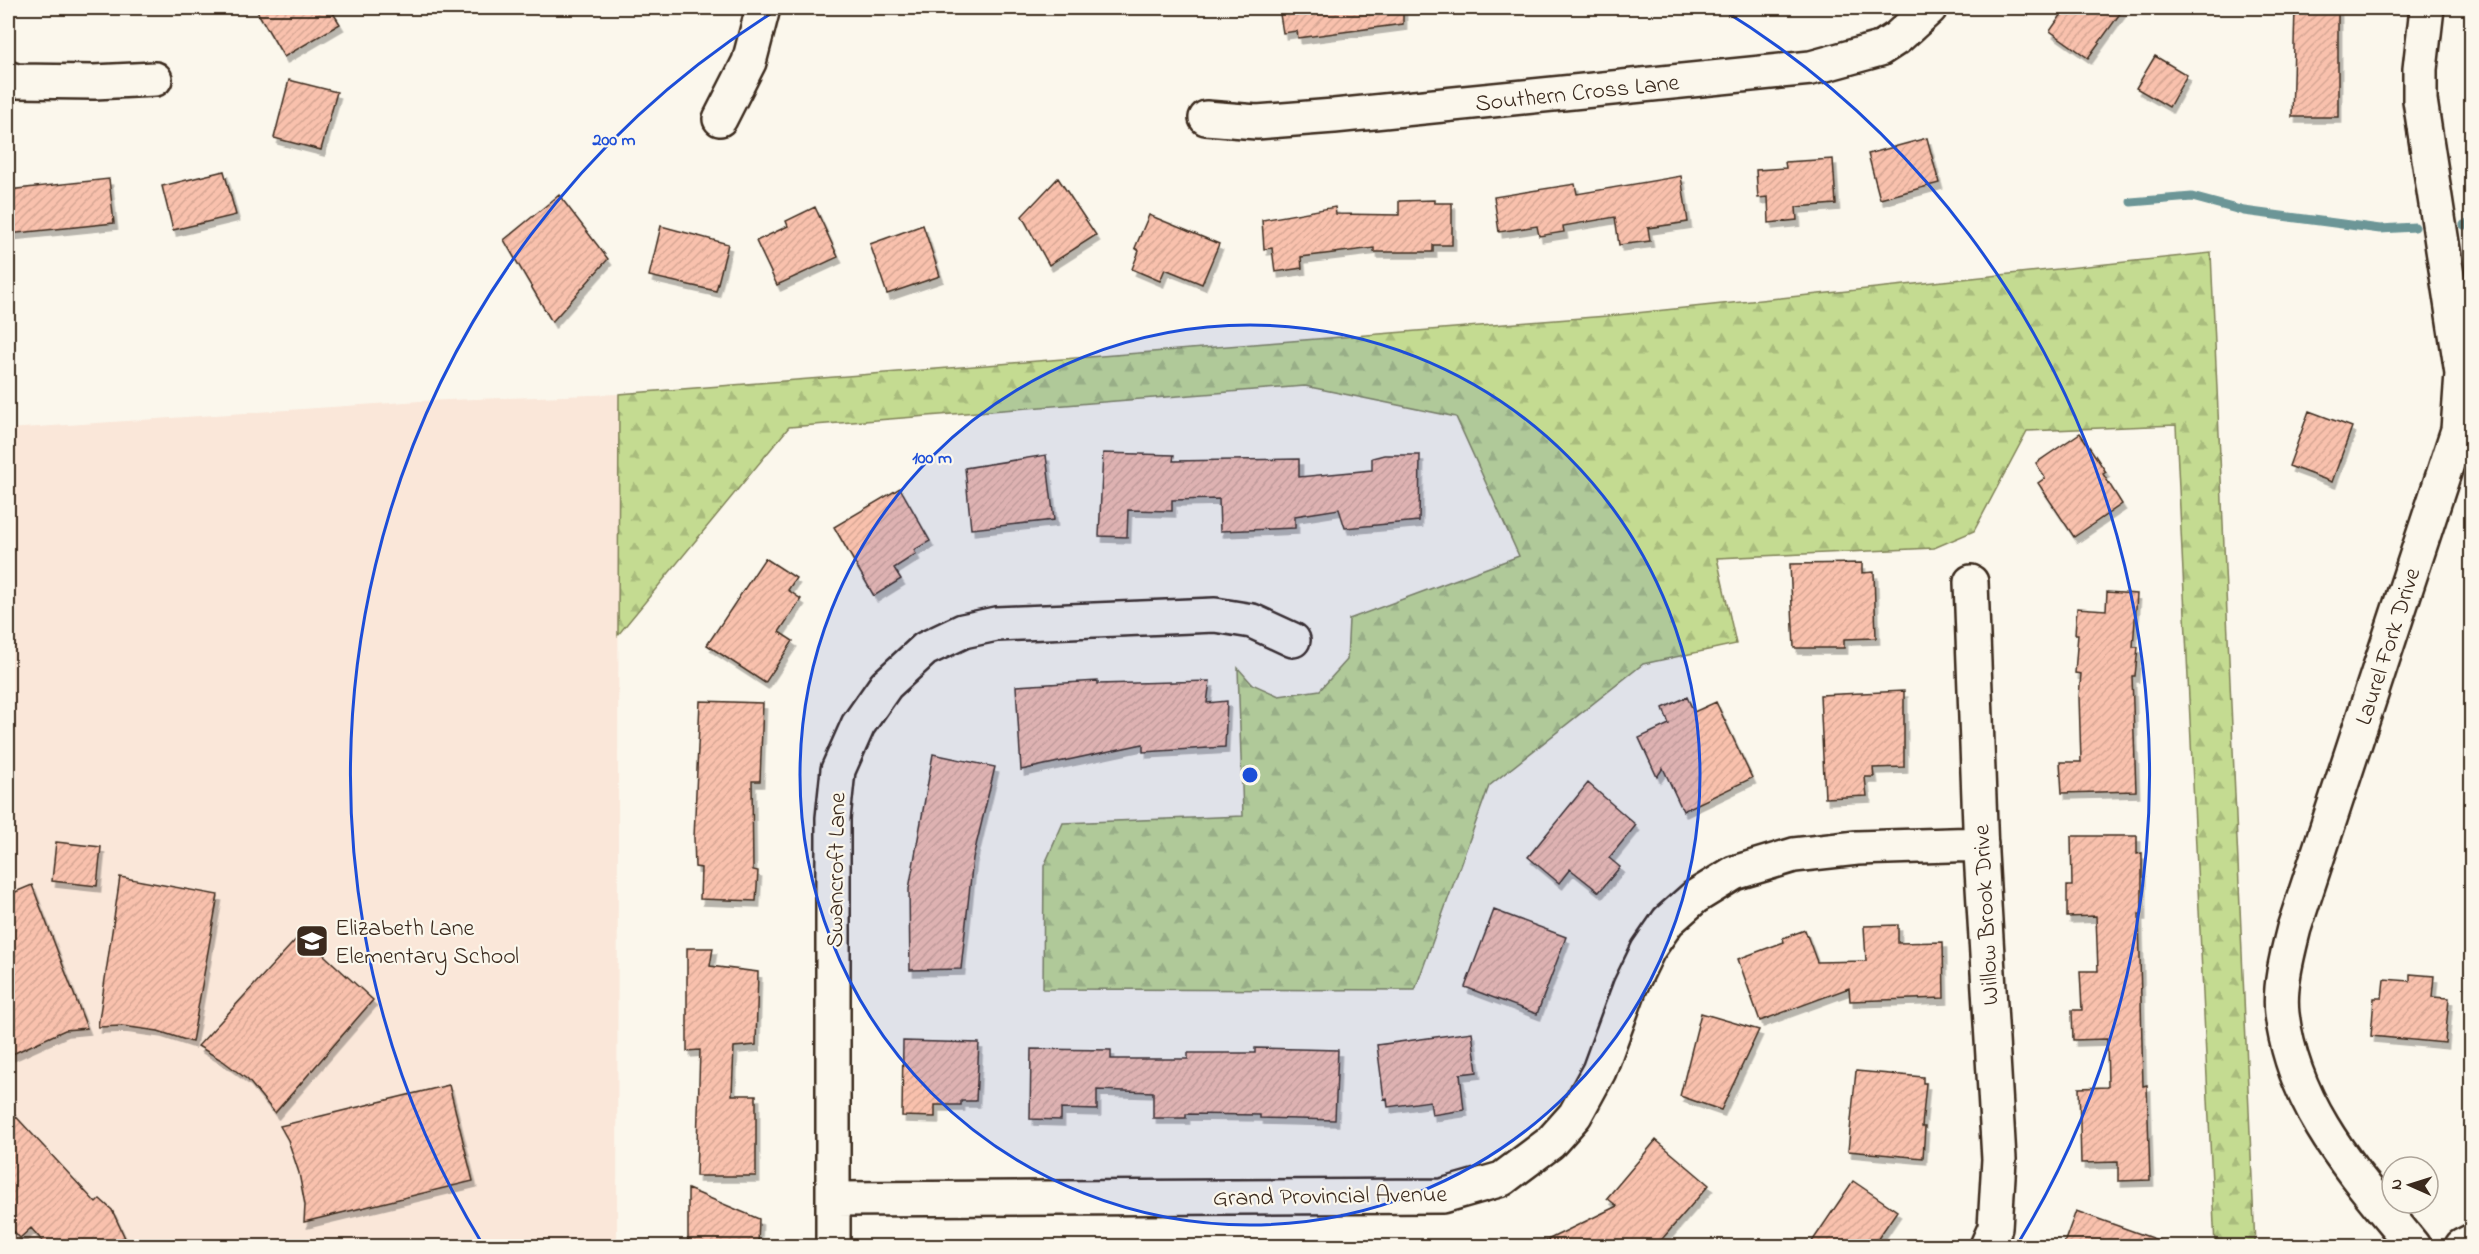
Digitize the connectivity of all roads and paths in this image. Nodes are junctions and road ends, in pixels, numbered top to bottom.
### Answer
1 (763, 8) edge
2 (1930, 8) edge
3 (2427, 8) edge
4 (8, 78) edge
5 (155, 79) dead end
6 (1206, 118) dead end
7 (720, 119) dead end
8 (1971, 582) dead end
9 (1293, 640) dead end
10 (1981, 844) junction
11 (834, 1199) junction
12 (2472, 1241) edge
13 (833, 1246) edge
14 (1987, 1246) edge
15 (2413, 1246) edge
16 (2462, 1246) edge

1 - 7 street
2 - 6 street, Southern Cross Lane
3 - 15 street, Laurel Fork Drive
4 - 5 street
8 - 10 street, Willow Brook Drive
9 - 11 street, Swancroft Lane
10 - 11 street, Grand Provincial Avenue
10 - 14 street, Willow Brook Drive
11 - 13 street, Swancroft Lane
12 - 16 street

